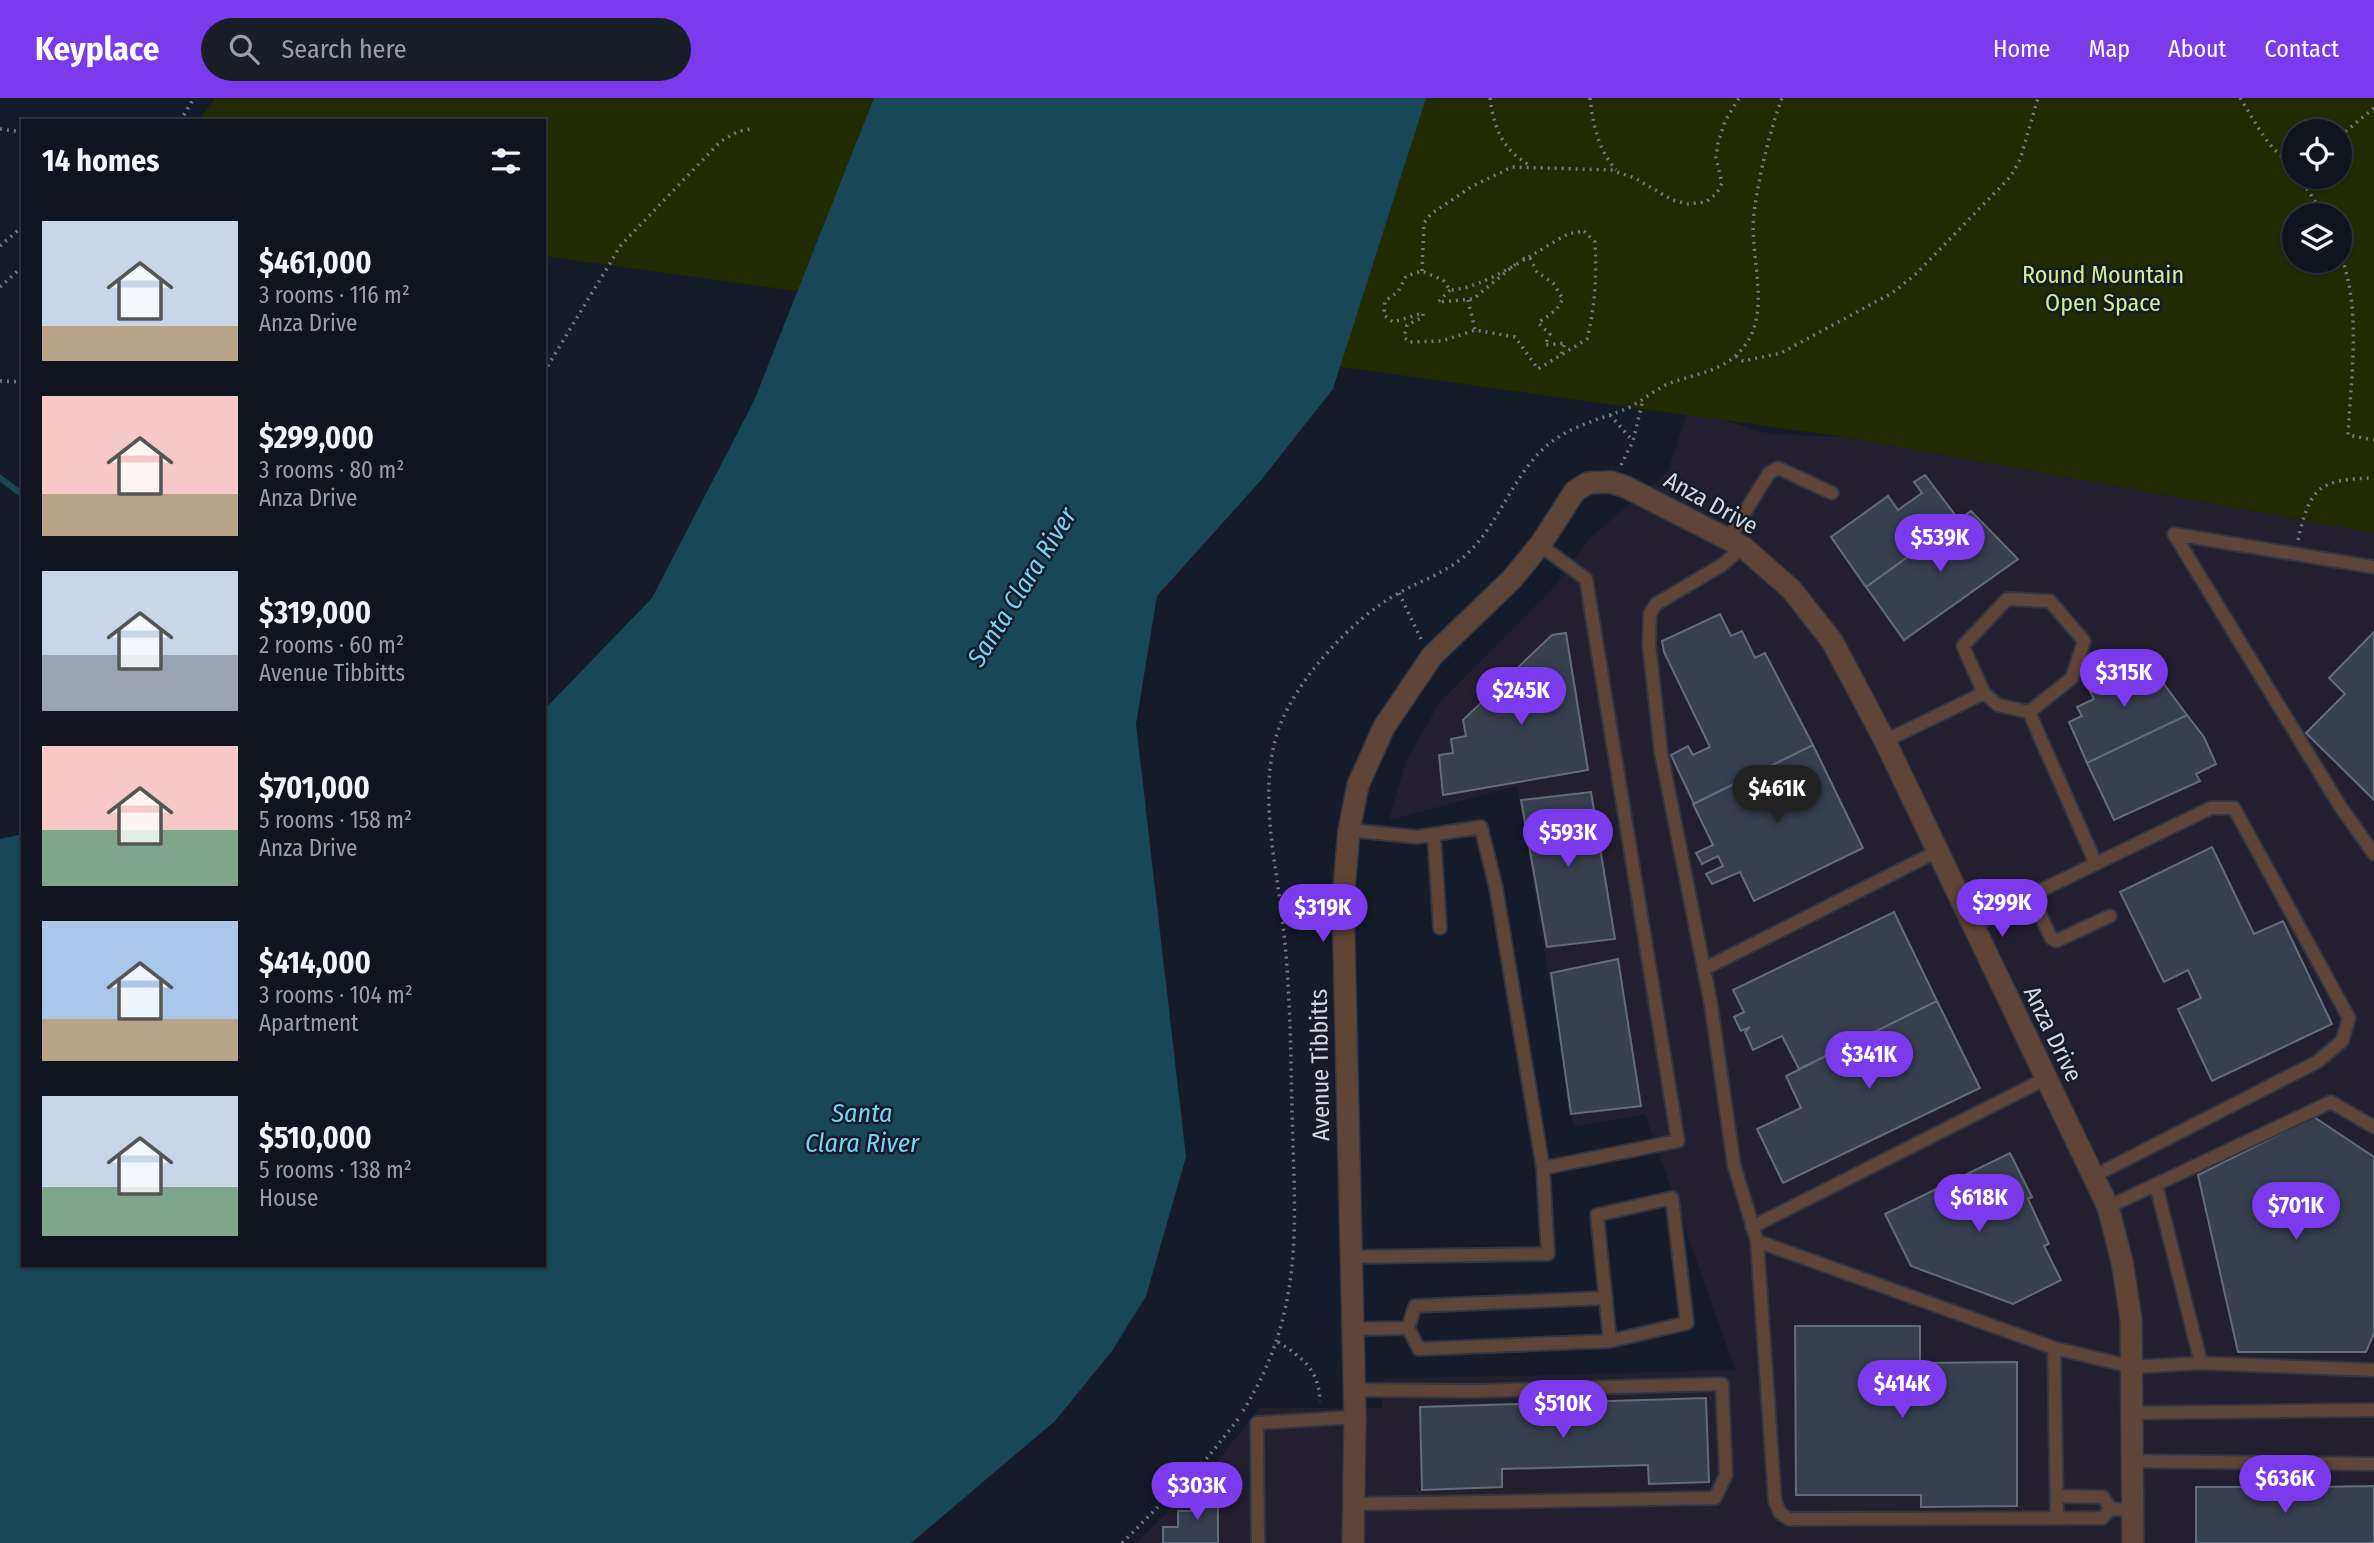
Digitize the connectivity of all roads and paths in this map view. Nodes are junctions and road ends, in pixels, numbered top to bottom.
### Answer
1 (1490, 98) edge
2 (1590, 98) edge
3 (1739, 98) edge
4 (1782, 98) edge
5 (2038, 98) edge
6 (2240, 98) edge
7 (194, 99) edge
8 (2374, 108) edge
9 (181, 119) edge
10 (2352, 126) edge
11 (0, 129) edge
12 (751, 129) dead end
13 (21, 132) edge
14 (2282, 157) edge
15 (1533, 167) junction
16 (1617, 172) junction
17 (21, 228) edge
18 (0, 246) edge
19 (1521, 259) junction
20 (21, 268) edge
21 (1422, 271) junction
22 (2347, 273) edge
23 (0, 286) edge
24 (1450, 290) junction
25 (1468, 300) junction
26 (1475, 330) junction
27 (1736, 356) junction
28 (1560, 357) junction
29 (546, 370) edge
30 (0, 381) edge
31 (21, 382) edge
32 (1643, 399) junction
33 (2374, 440) edge
34 (2374, 478) edge
35 (1611, 482) joint
36 (1832, 493) dead end
37 (1736, 543) junction
38 (1540, 545) junction
39 (2295, 554) junction
40 (2374, 567) edge
41 (1399, 593) dead end
42 (1432, 656) junction
43 (1984, 693) junction
44 (2029, 712) junction
45 (1885, 741) junction
46 (1349, 830) junction
47 (1434, 834) junction
48 (1938, 851) junction
49 (2374, 854) edge
50 (2096, 864) junction
51 (2031, 895) junction
52 (2110, 916) dead end
53 (1973, 927) junction
54 (1440, 928) dead end
55 (1704, 969) junction
56 (2045, 1079) junction
57 (2374, 1128) edge
58 (1544, 1168) junction
59 (2094, 1176) junction
60 (2156, 1185) junction
61 (2108, 1208) junction
62 (1752, 1227) junction
63 (1757, 1241) junction
64 (1351, 1257) junction
65 (1606, 1298) junction
66 (1408, 1328) junction
67 (1353, 1329) junction
68 (1610, 1341) junction
69 (1278, 1342) dead end
70 (2054, 1348) junction
71 (2201, 1363) junction
72 (2133, 1367) junction
73 (2374, 1370) edge
74 (1354, 1390) junction
75 (2374, 1410) edge
76 (2133, 1413) junction
77 (1355, 1417) junction
78 (1239, 1418) dead end
79 (1321, 1419) junction
80 (2133, 1461) junction
81 (2374, 1464) edge
82 (2057, 1496) junction
83 (1353, 1504) junction
84 (2122, 1509) junction
85 (2057, 1518) junction
86 (1122, 1543) edge
87 (1258, 1543) edge
88 (1353, 1543) edge
89 (2133, 1543) edge

1 - 15 path
2 - 16 path
3 - 16 path
4 - 27 path
5 - 27 path
6 - 14 path
7 - 9 path
8 - 10 path
11 - 13 path
12 - 29 path
15 - 16 path
15 - 21 path
17 - 18 path
19 - 24 path
19 - 25 path
19 - 28 path
19 - 28 path
20 - 23 path
21 - 24 path
21 - 26 path
22 - 33 path
24 - 25 path
25 - 26 path
26 - 28 path
27 - 32 path
30 - 31 path
32 - 32 path
34 - 39 path
35 - 37 street, Anza Drive
35 - 38 street, Avenue Tibbitts
36 - 37 lane
37 - 45 street, Anza Drive
37 - 55 lane
38 - 42 street, Avenue Tibbitts
38 - 58 lane
39 - 40 lane
39 - 49 lane
41 - 42 path
42 - 46 street, Avenue Tibbitts
43 - 44 lane
43 - 44 lane
43 - 45 lane
44 - 50 lane
45 - 48 street, Anza Drive
46 - 47 lane
46 - 64 street, Avenue Tibbitts
47 - 54 lane
47 - 58 lane
48 - 53 street, Anza Drive
48 - 55 lane
50 - 51 lane
50 - 59 lane
51 - 52 lane
51 - 53 lane
53 - 56 street, Anza Drive
55 - 62 lane
56 - 59 street, Anza Drive
56 - 62 lane
57 - 60 lane
58 - 64 lane
59 - 61 street, Anza Drive
60 - 61 lane
60 - 71 lane
61 - 72 street, Anza Drive
62 - 63 lane
63 - 70 lane
63 - 85 lane
64 - 67 street, Avenue Tibbitts
65 - 66 lane
65 - 68 lane
65 - 68 lane
66 - 67 lane
66 - 68 lane
67 - 74 street, Avenue Tibbitts
69 - 79 path
70 - 72 lane
70 - 82 lane
71 - 72 lane
71 - 73 lane
72 - 76 street, Anza Drive
74 - 77 street, Avenue Tibbitts
74 - 83 lane
75 - 76 lane
76 - 80 street, Anza Drive
77 - 79 lane
77 - 83 street, Avenue Tibbitts
78 - 86 path
79 - 87 lane
80 - 81 lane
80 - 84 street, Anza Drive
82 - 84 lane
82 - 85 lane
83 - 88 street, Avenue Tibbitts
84 - 85 lane
84 - 89 street, Anza Drive

